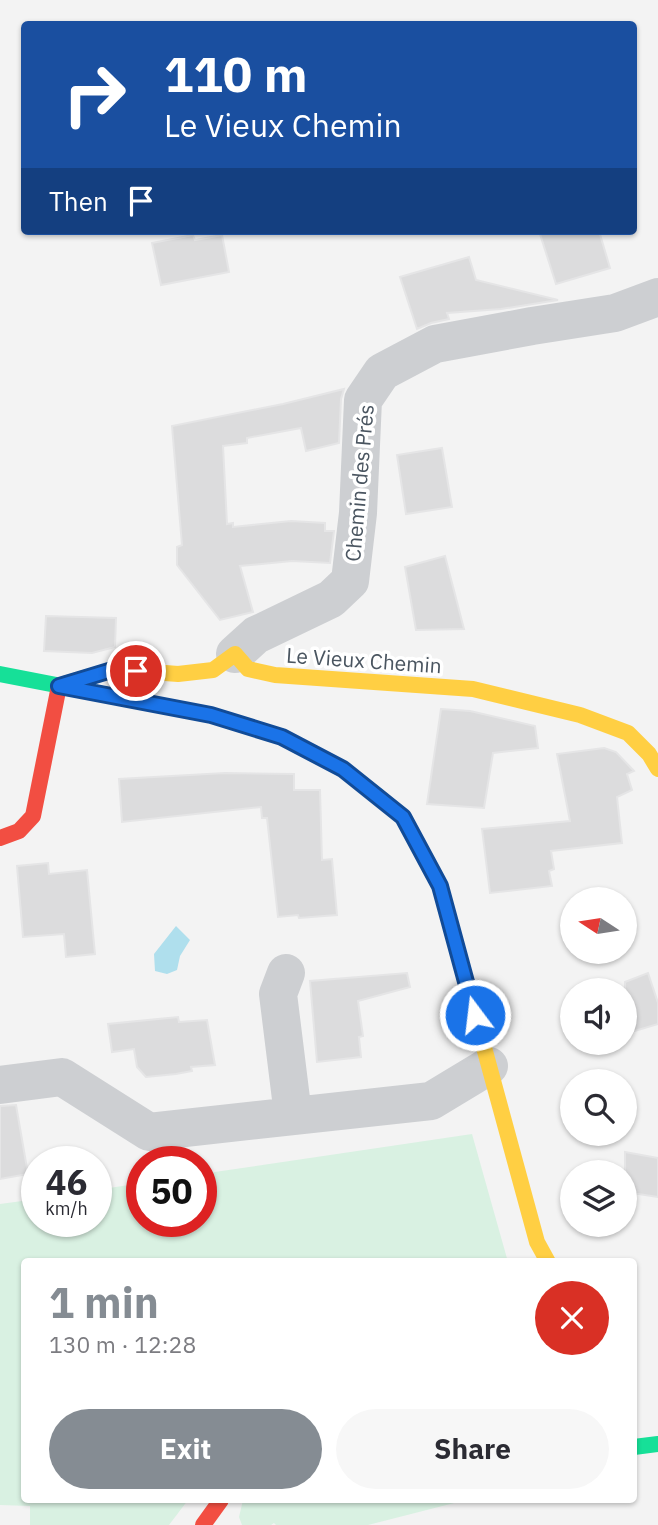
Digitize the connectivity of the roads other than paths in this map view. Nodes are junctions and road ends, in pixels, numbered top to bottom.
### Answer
1 (658, 297) edge
2 (235, 654) junction
3 (0, 674) edge
4 (59, 686) junction
5 (658, 769) edge
6 (0, 838) edge
7 (286, 973) dead end
8 (489, 1066) junction
9 (0, 1085) edge
10 (293, 1115) junction
11 (537, 1242) junction
12 (537, 1258) edge
13 (546, 1258) edge
14 (658, 1444) edge
15 (637, 1447) edge
16 (219, 1503) edge
17 (203, 1525) edge

1 - 2 street, Chemin des Prés
2 - 4 main road
2 - 5 main road, Le Vieux Chemin
3 - 4 main road
4 - 6 main road
4 - 8 main road
7 - 10 street
8 - 10 street
8 - 11 main road
9 - 10 street
11 - 12 main road
11 - 13 main road
14 - 15 main road
16 - 17 main road

